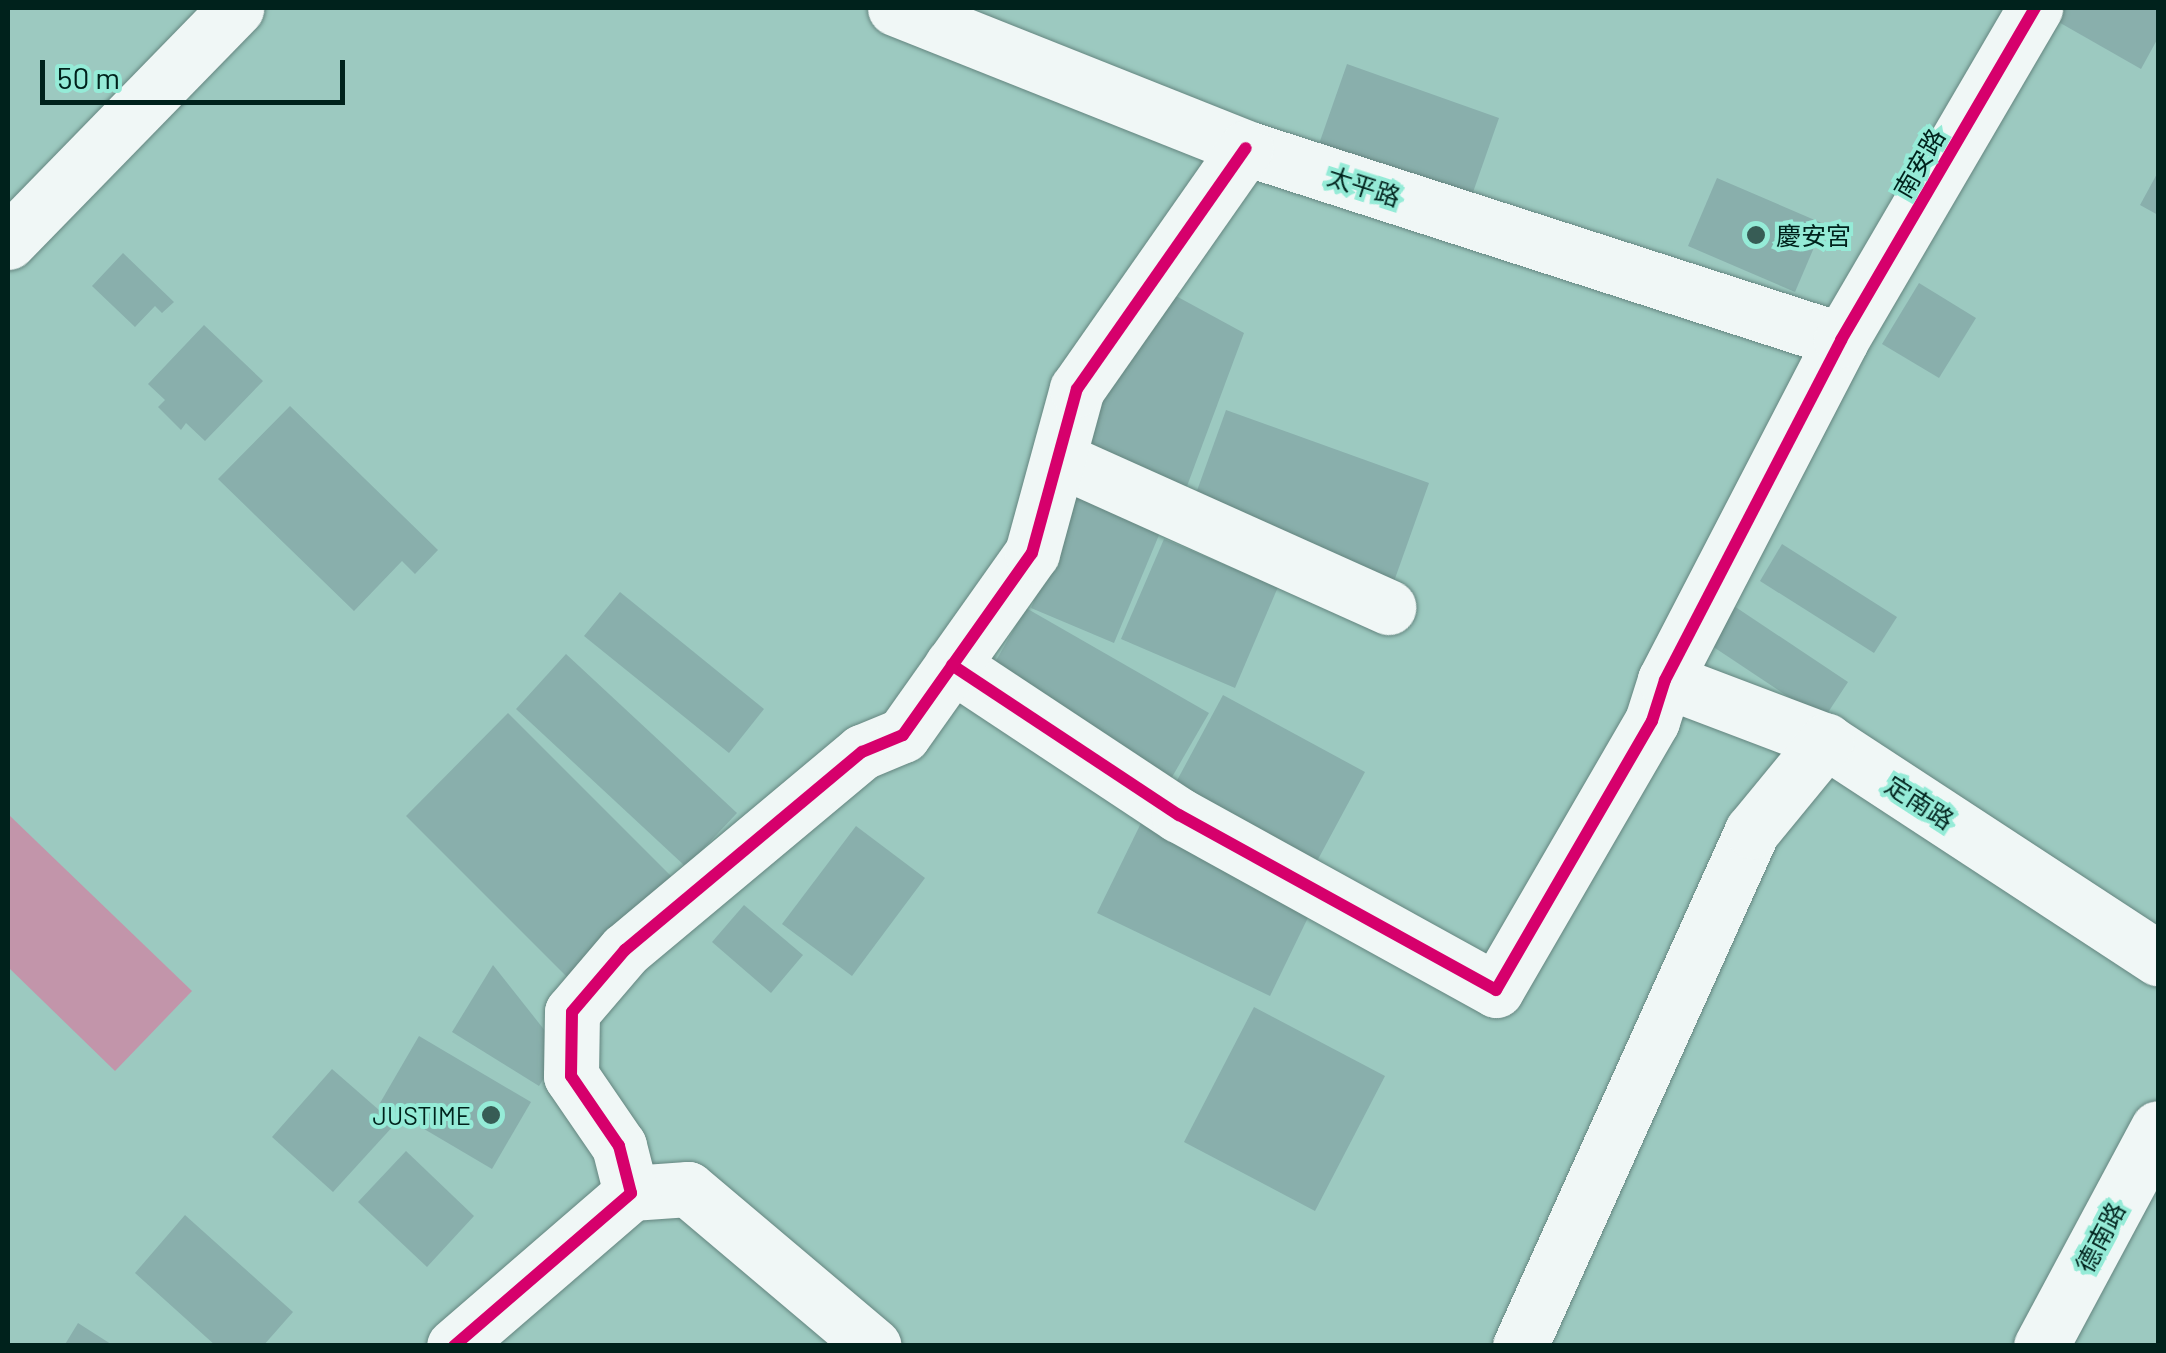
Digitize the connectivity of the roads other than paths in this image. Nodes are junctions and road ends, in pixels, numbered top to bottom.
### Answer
1 (236, 8) edge
2 (895, 8) edge
3 (2035, 8) edge
4 (1246, 148) junction
5 (8, 242) edge
6 (1841, 340) junction
7 (1061, 460) junction
8 (1388, 607) dead end
9 (952, 665) junction
10 (1666, 680) junction
11 (1826, 741) junction
12 (2158, 958) edge
13 (2158, 1128) edge
14 (631, 1193) junction
15 (454, 1346) edge
16 (874, 1346) edge
17 (1520, 1346) edge
18 (2041, 1346) edge

1 - 5 street
2 - 4 street, 太平路
3 - 6 street, 南安路
4 - 6 street, 太平路
4 - 7 street
6 - 10 street, 南安路
7 - 8 street
7 - 9 street
9 - 10 street, 南安路
9 - 14 street
10 - 11 street, 定南路
11 - 12 street, 定南路
11 - 17 street
13 - 18 street, 德南路
14 - 15 street
14 - 16 street

